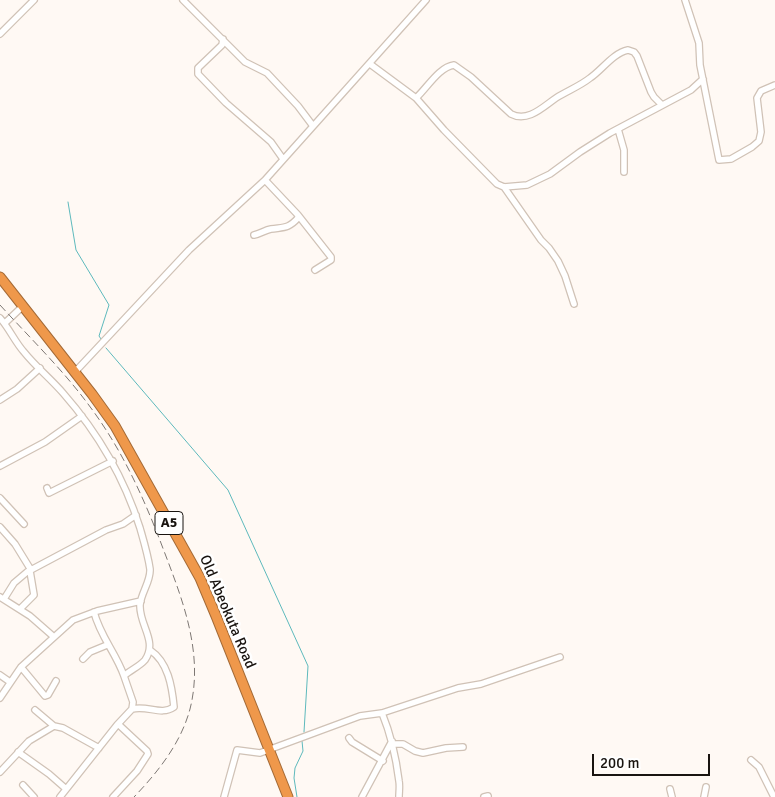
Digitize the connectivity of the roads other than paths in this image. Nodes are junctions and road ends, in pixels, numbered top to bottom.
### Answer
1 (34, 0) edge
2 (183, 0) edge
3 (426, 0) edge
4 (685, 0) edge
5 (0, 34) edge
6 (223, 39) junction
7 (370, 64) junction
8 (703, 79) junction
9 (775, 85) edge
10 (416, 98) junction
11 (662, 105) junction
12 (314, 126) junction
13 (618, 129) junction
14 (283, 159) junction
15 (624, 172) dead end
16 (265, 180) junction
17 (504, 187) junction
18 (298, 215) junction
19 (254, 235) dead end
20 (315, 270) dead end
21 (0, 277) edge
22 (574, 304) dead end
23 (23, 306) junction
24 (2, 321) edge
25 (40, 368) junction
26 (74, 373) junction
27 (0, 400) edge
28 (82, 416) junction
29 (113, 461) junction
30 (0, 466) edge
31 (47, 488) dead end
32 (0, 498) edge
33 (136, 516) junction
34 (24, 524) dead end
35 (0, 527) edge
36 (30, 570) junction
37 (2, 598) edge
38 (141, 601) junction
39 (20, 610) junction
40 (94, 612) junction
41 (54, 637) junction
42 (107, 645) junction
43 (150, 650) junction
44 (560, 657) dead end
45 (83, 660) dead end
46 (21, 667) junction
47 (0, 675) edge
48 (124, 676) junction
49 (10, 682) junction
50 (56, 682) dead end
51 (0, 698) edge
52 (132, 709) junction
53 (35, 710) dead end
54 (382, 712) junction
55 (118, 724) junction
56 (54, 726) junction
57 (349, 738) dead end
58 (392, 742) junction
59 (463, 747) dead end
60 (99, 748) junction
61 (269, 750) junction
62 (18, 752) junction
63 (751, 760) dead end
64 (383, 761) junction
65 (0, 772) edge
66 (23, 785) dead end
67 (706, 787) dead end
68 (65, 788) junction
69 (670, 789) dead end
70 (34, 797) edge
71 (60, 797) edge
72 (113, 797) edge
73 (224, 797) edge
74 (288, 797) edge
75 (362, 797) edge
76 (399, 797) edge
77 (672, 797) edge
78 (704, 797) edge
79 (774, 797) edge

1 - 5 street
2 - 6 street
3 - 7 street
4 - 8 street
6 - 12 street
6 - 14 street
7 - 10 street
7 - 12 street
8 - 9 street
8 - 11 street
10 - 11 street
10 - 17 street
11 - 13 street
12 - 14 street
13 - 15 street
13 - 17 street
14 - 16 street
16 - 18 street
16 - 26 street
17 - 22 street
18 - 19 street
18 - 20 street
21 - 23 highway, Old Abeokuta Road / A5
23 - 24 street
23 - 26 highway, Old Abeokuta Road / A5
24 - 25 street
25 - 27 street
25 - 28 street
26 - 61 highway, Old Abeokuta Road / A5
28 - 29 street
28 - 30 street
29 - 31 street
29 - 33 street
32 - 34 street
33 - 36 street
33 - 38 street
35 - 36 street
36 - 37 street
36 - 39 street
37 - 39 street
38 - 40 street
38 - 43 street
39 - 41 street
40 - 41 street
40 - 42 street
41 - 46 street
42 - 45 street
42 - 48 street
43 - 48 street
43 - 52 street
44 - 54 street
46 - 49 street
46 - 50 street
47 - 49 street
48 - 52 street
49 - 51 street
52 - 55 street
53 - 56 street
54 - 58 street
54 - 61 street
55 - 60 street
55 - 72 street
56 - 60 street
56 - 62 street
57 - 64 street
58 - 59 street
58 - 64 street
58 - 76 street
60 - 68 street
61 - 73 street
61 - 74 highway, Old Abeokuta Road / A5
62 - 65 street
62 - 68 street
63 - 79 street
64 - 75 street
66 - 70 street
67 - 78 street
68 - 71 street
69 - 77 street

